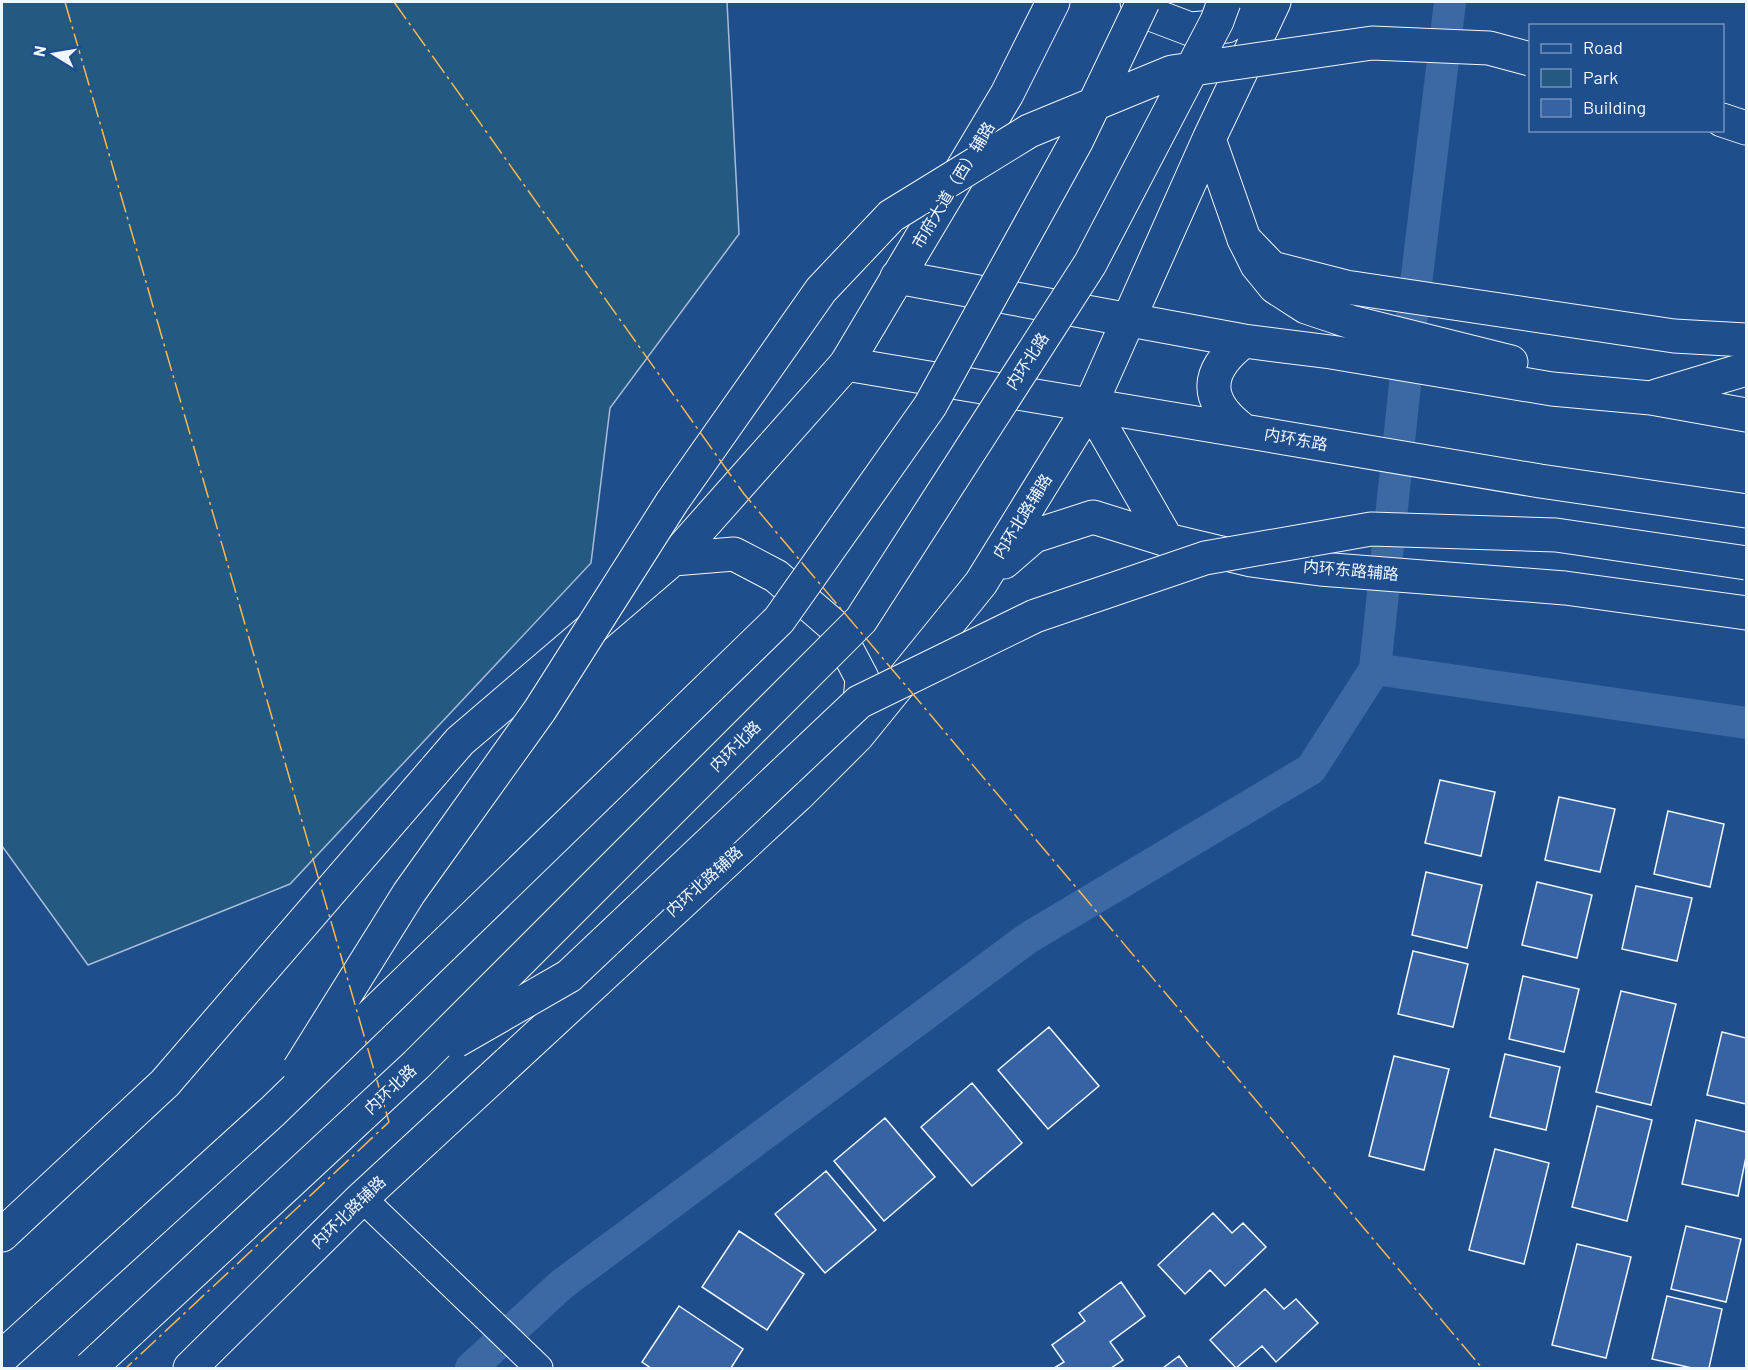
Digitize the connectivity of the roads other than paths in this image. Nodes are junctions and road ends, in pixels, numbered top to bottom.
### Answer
1 (1053, 2) edge
2 (1137, 2) edge
3 (1143, 2) edge
4 (1224, 2) edge
5 (1261, 2) edge
6 (1274, 2) edge
7 (1529, 59) edge
8 (1724, 121) edge
9 (1746, 128) edge
10 (1209, 139) junction
11 (1244, 239) junction
12 (897, 278) junction
13 (1128, 321) junction
14 (1746, 340) edge
15 (1244, 341) junction
16 (846, 364) junction
17 (1746, 369) edge
18 (1651, 398) junction
19 (1090, 406) junction
20 (1746, 415) edge
21 (1243, 430) junction
22 (1746, 511) edge
23 (1167, 540) junction
24 (673, 559) junction
25 (1746, 563) edge
26 (981, 583) junction
27 (1746, 613) edge
28 (857, 736) junction
29 (416, 1065) junction
30 (273, 1111) junction
31 (362, 1198) junction
32 (2, 1235) edge
33 (2, 1357) edge
34 (537, 1366) edge
35 (90, 1368) edge
36 (190, 1368) edge

1 - 12 main road, 市府大道（西）辅路
2 - 5 main road
3 - 30 main road, bridge
4 - 29 main road, 内环北路, bridge
6 - 10 main road
7 - 30 main road, bridge
8 - 9 main road
10 - 11 main road
10 - 13 main road
11 - 14 main road
11 - 18 main road
12 - 13 main road
12 - 16 main road, 市府大道（西）辅路
13 - 15 main road
13 - 19 main road, 内环北路辅路
15 - 18 main road
15 - 21 main road
16 - 19 main road, 内环东路
16 - 24 main road
17 - 18 main road
18 - 20 main road
19 - 21 main road, 内环东路
19 - 23 main road
19 - 26 main road, 内环北路辅路
21 - 22 main road, 内环东路
23 - 26 main road, 内环东路辅路
23 - 27 main road, 内环东路辅路
24 - 28 main road
24 - 32 main road
25 - 29 main road, bridge
26 - 28 main road, 内环北路辅路
28 - 31 main road, 内环北路辅路
29 - 35 main road, 内环北路, bridge
30 - 33 main road, bridge
31 - 34 street
31 - 36 main road, 内环北路辅路

